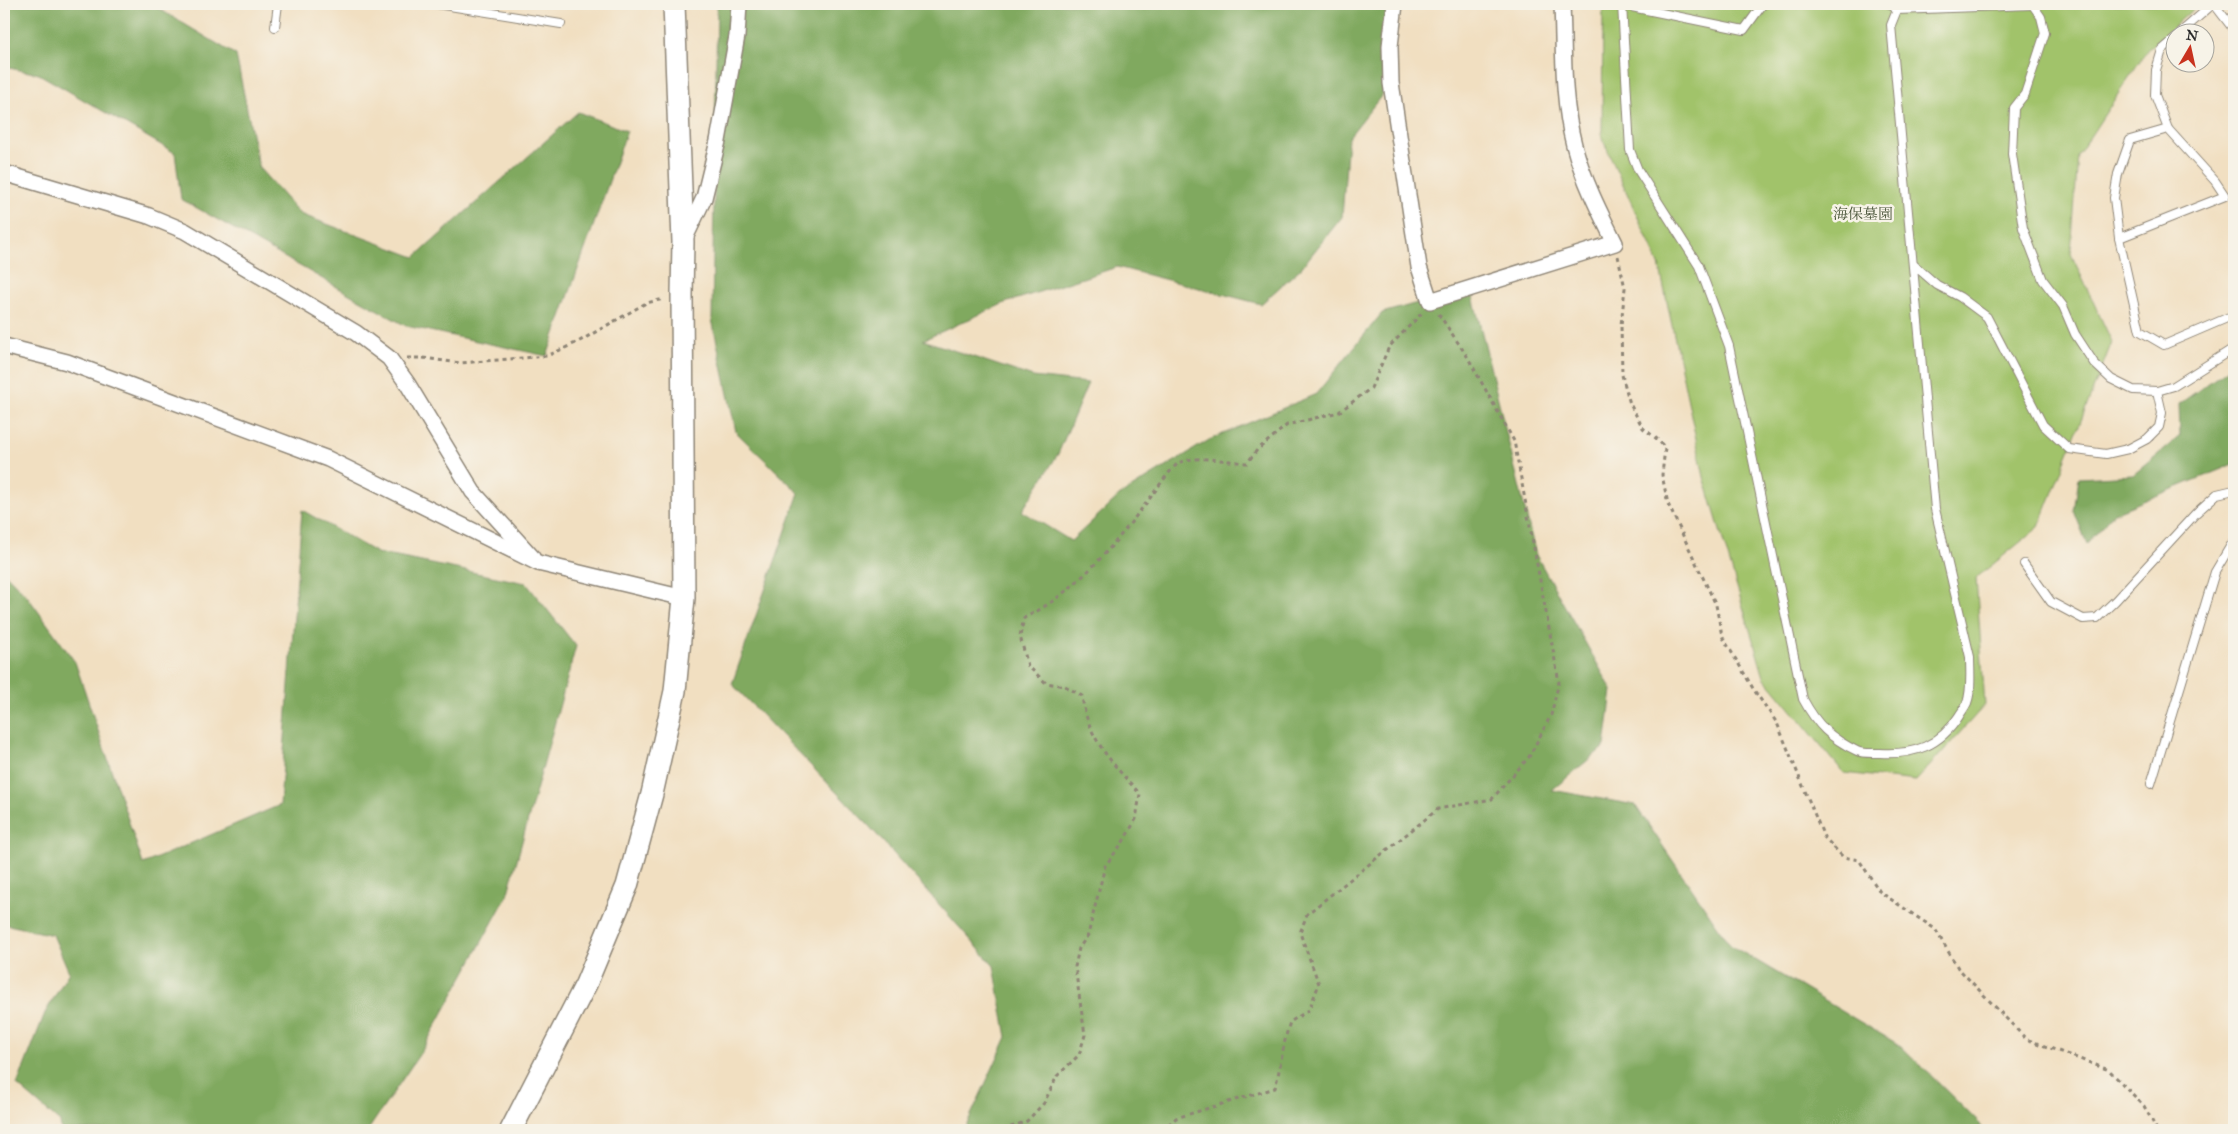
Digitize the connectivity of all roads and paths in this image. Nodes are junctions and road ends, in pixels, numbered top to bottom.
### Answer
1 (278, 4) edge
2 (436, 4) edge
3 (674, 4) edge
4 (739, 4) edge
5 (1395, 4) edge
6 (1562, 4) edge
7 (1622, 4) edge
8 (1763, 4) edge
9 (1890, 4) edge
10 (2213, 4) edge
11 (2031, 5) edge
12 (1950, 6) edge
13 (1896, 10) junction
14 (2192, 22) edge
15 (561, 24) dead end
16 (275, 27) dead end
17 (2234, 30) edge
18 (2166, 47) edge
19 (2168, 129) junction
20 (4, 174) edge
21 (2119, 238) junction
22 (683, 242) junction
23 (1914, 265) junction
24 (682, 295) junction
25 (1430, 301) junction
26 (2234, 315) edge
27 (4, 346) edge
28 (2234, 348) edge
29 (390, 358) junction
30 (2157, 391) junction
31 (2234, 490) edge
32 (2234, 540) edge
33 (538, 563) junction
34 (2024, 564) dead end
35 (684, 598) junction
36 (2151, 784) dead end
37 (511, 1130) edge
38 (1003, 1130) edge
39 (1162, 1130) edge

1 - 16 lane
2 - 15 lane
3 - 22 street
4 - 22 street
5 - 25 street
6 - 25 street
7 - 8 lane
7 - 23 lane
9 - 13 lane
10 - 14 lane
10 - 17 lane
11 - 12 lane
11 - 30 lane
12 - 13 lane
13 - 23 lane
18 - 19 lane
19 - 21 lane
19 - 21 lane
20 - 29 street
21 - 26 lane
22 - 24 street
23 - 30 lane
24 - 29 path
24 - 35 street
25 - 38 path
25 - 39 path
27 - 33 street
28 - 30 lane
29 - 33 street
31 - 34 lane
32 - 36 lane
33 - 35 street
35 - 37 street

